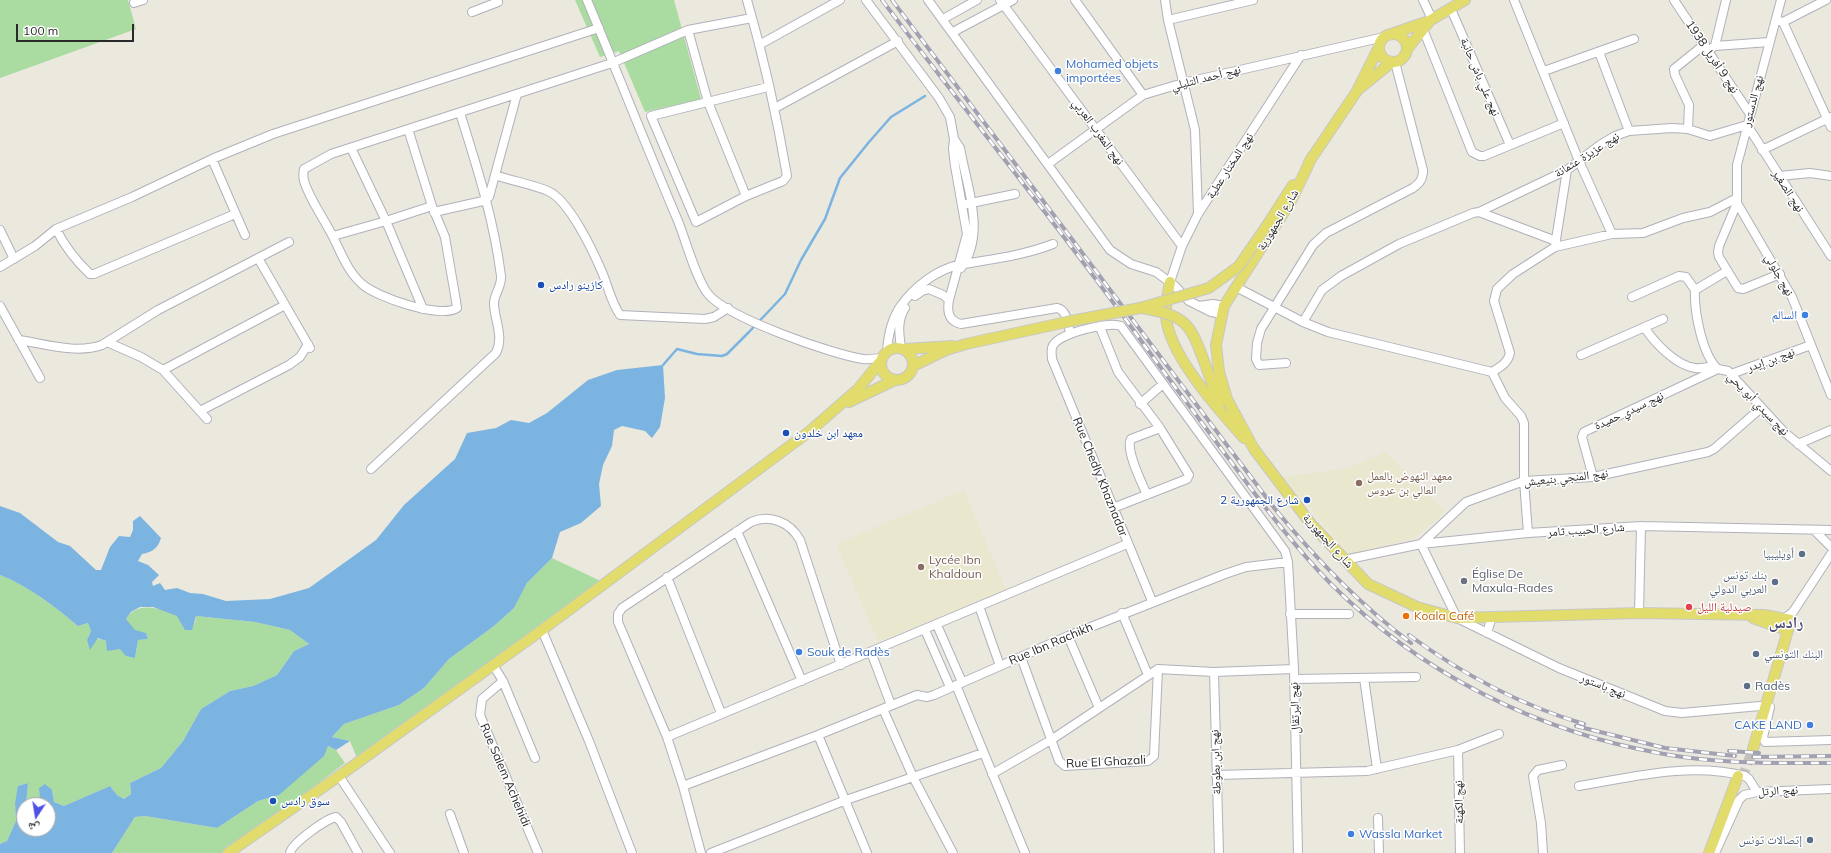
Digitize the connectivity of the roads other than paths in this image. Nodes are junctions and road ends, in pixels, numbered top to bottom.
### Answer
1 (143, 0) edge
2 (587, 0) edge
3 (747, 0) edge
4 (840, 0) edge
5 (866, 0) edge
6 (928, 0) edge
7 (977, 0) edge
8 (1013, 0) edge
9 (1075, 0) edge
10 (1165, 0) edge
11 (1253, 0) edge
12 (1423, 0) edge
13 (1514, 0) edge
14 (1674, 0) edge
15 (1726, 0) edge
16 (1781, 0) edge
17 (1826, 0) edge
18 (500, 1) edge
19 (1462, 1) edge
20 (1002, 2) edge
21 (134, 3) dead end
22 (1451, 9) junction
23 (472, 12) dead end
24 (752, 18) junction
25 (943, 19) junction
26 (1168, 20) junction
27 (1779, 21) junction
28 (1428, 23) junction
29 (599, 28) junction
30 (688, 30) junction
31 (953, 32) junction
32 (1394, 33) junction
33 (1384, 37) junction
34 (1634, 39) dead end
35 (898, 41) junction
36 (1769, 42) junction
37 (758, 45) junction
38 (1379, 47) junction
39 (1710, 47) junction
40 (1408, 48) junction
41 (1599, 52) junction
42 (1301, 55) junction
43 (612, 62) junction
44 (1394, 62) junction
45 (1544, 71) junction
46 (1183, 83) junction
47 (768, 88) junction
48 (1357, 91) junction
49 (517, 94) junction
50 (1143, 95) junction
51 (708, 102) junction
52 (775, 108) junction
53 (460, 113) junction
54 (1750, 114) junction
55 (1829, 118) edge
56 (1564, 123) junction
57 (1747, 125) junction
58 (1831, 127) edge
59 (408, 129) junction
60 (1096, 129) junction
61 (1688, 129) junction
62 (1629, 131) junction
63 (1510, 145) junction
64 (351, 148) junction
65 (1762, 150) junction
66 (1312, 157) junction
67 (212, 159) junction
68 (1579, 161) junction
69 (1048, 164) junction
70 (1567, 170) junction
71 (495, 175) junction
72 (1779, 176) junction
73 (1831, 176) edge
74 (1014, 194) dead end
75 (746, 196) junction
76 (487, 198) junction
77 (1737, 201) junction
78 (967, 204) junction
79 (433, 209) junction
80 (1479, 212) junction
81 (236, 214) junction
82 (1198, 214) junction
83 (386, 221) junction
84 (56, 229) junction
85 (0, 230) edge
86 (1612, 234) junction
87 (245, 235) dead end
88 (333, 236) junction
89 (289, 242) dead end
90 (1053, 244) dead end
91 (1556, 244) junction
92 (1182, 246) junction
93 (1831, 256) edge
94 (258, 258) junction
95 (14, 259) junction
96 (0, 267) edge
97 (959, 268) junction
98 (1727, 271) junction
99 (1780, 274) junction
100 (1170, 282) junction
101 (1236, 287) junction
102 (1695, 290) junction
103 (1632, 297) dead end
104 (949, 300) junction
105 (285, 305) junction
106 (0, 306) edge
107 (1274, 306) junction
108 (728, 308) junction
109 (1140, 308) junction
110 (423, 309) junction
111 (1223, 310) junction
112 (1663, 319) dead end
113 (1303, 322) junction
114 (1100, 327) junction
115 (1644, 327) junction
116 (1070, 333) junction
117 (19, 340) junction
118 (106, 342) junction
119 (1811, 345) junction
120 (956, 346) junction
121 (903, 349) junction
122 (1580, 355) dead end
123 (883, 357) junction
124 (1286, 363) dead end
125 (913, 366) junction
126 (1716, 368) junction
127 (163, 370) junction
128 (1492, 372) junction
129 (1731, 374) junction
130 (40, 378) dead end
131 (895, 380) junction
132 (1163, 384) junction
133 (1831, 395) edge
134 (1140, 404) junction
135 (838, 408) junction
136 (1761, 408) junction
137 (200, 412) junction
138 (1222, 413) junction
139 (207, 419) dead end
140 (1160, 428) junction
141 (1831, 430) edge
142 (1798, 444) junction
143 (1254, 448) junction
144 (371, 469) dead end
145 (1831, 471) edge
146 (1593, 477) junction
147 (1524, 481) junction
148 (1147, 495) junction
149 (1113, 508) junction
150 (1642, 526) junction
151 (1814, 530) junction
152 (1831, 530) edge
153 (737, 531) junction
154 (1528, 533) junction
155 (1127, 544) junction
156 (1421, 544) junction
157 (1831, 548) edge
158 (1831, 554) edge
159 (1344, 560) junction
160 (1288, 562) junction
161 (667, 577) junction
162 (1152, 601) junction
163 (979, 606) junction
164 (1122, 614) junction
165 (1290, 614) junction
166 (1349, 614) dead end
167 (1640, 614) junction
168 (1492, 616) junction
169 (1457, 618) junction
170 (1787, 622) junction
171 (937, 625) junction
172 (542, 630) junction
173 (925, 630) junction
174 (1487, 633) junction
175 (1068, 636) junction
176 (871, 652) junction
177 (1021, 657) junction
178 (1778, 661) junction
179 (493, 664) junction
180 (841, 665) junction
181 (1000, 666) junction
182 (1158, 669) junction
183 (1294, 669) junction
184 (1214, 672) junction
185 (1148, 675) junction
186 (1364, 678) junction
187 (1416, 678) dead end
188 (1295, 679) junction
189 (503, 681) junction
190 (802, 681) junction
191 (956, 684) junction
192 (1760, 706) junction
193 (887, 707) junction
194 (1099, 708) junction
195 (722, 713) junction
196 (1499, 734) dead end
197 (818, 735) junction
198 (666, 737) junction
199 (1831, 738) edge
200 (1051, 740) junction
201 (1458, 750) junction
202 (983, 753) junction
203 (535, 758) dead end
204 (1562, 765) dead end
205 (1377, 769) junction
206 (992, 774) junction
207 (1297, 774) junction
208 (1216, 775) junction
209 (339, 776) junction
210 (913, 777) junction
211 (683, 786) junction
212 (1579, 786) dead end
213 (1831, 788) edge
214 (1757, 792) junction
215 (846, 800) junction
216 (450, 814) dead end
217 (1378, 818) dead end
218 (228, 853) edge
219 (290, 853) edge
220 (358, 853) edge
221 (390, 853) edge
222 (464, 853) edge
223 (538, 853) edge
224 (632, 853) edge
225 (701, 853) edge
226 (711, 853) edge
227 (867, 853) edge
228 (953, 853) edge
229 (1025, 853) edge
230 (1219, 853) edge
231 (1298, 853) edge
232 (1379, 853) edge
233 (1460, 853) edge
234 (1543, 853) edge
235 (1709, 853) edge
236 (1714, 853) edge

1 - 21 street
2 - 29 street
3 - 24 street
4 - 37 street
5 - 35 street
6 - 25 street
7 - 25 street
8 - 20 street
9 - 50 street
10 - 26 street
11 - 26 street
12 - 28 street
13 - 45 street
14 - 39 street, نهج 9 أفريل 1938
15 - 39 street
16 - 27 street, نهج الدستور
17 - 27 street
18 - 23 street
19 - 22 main road
20 - 31 street
20 - 60 street, نهج المغرب العربي
22 - 28 main road
22 - 63 street, نهج علي باش حانبة
24 - 30 street
24 - 37 street
25 - 31 street
26 - 46 street
27 - 36 street, نهج الدستور
27 - 55 street
28 - 32 main road
28 - 40 main road
28 - 63 street
29 - 43 street
29 - 67 street
30 - 43 street
30 - 51 street
31 - 69 street
32 - 33 main road
32 - 40 main road
33 - 38 main road
33 - 42 street, نهج أحمد التليلي
34 - 41 street
35 - 52 street
35 - 78 street
36 - 39 street
36 - 54 street, نهج الدستور
37 - 47 street
38 - 44 main road
38 - 48 main road
39 - 54 street, نهج 9 أفريل 1938
39 - 61 street
40 - 44 main road
41 - 45 street
41 - 62 street
42 - 46 street, نهج أحمد التليلي
42 - 82 street, نهج المختار عطية
43 - 49 street
43 - 108 street
44 - 48 main road
44 - 107 street
45 - 56 street
46 - 50 street, نهج أحمد التليلي
46 - 82 street
47 - 51 street
47 - 52 street
48 - 66 main road
49 - 53 street
49 - 71 street
50 - 60 street, نهج أحمد التليلي
51 - 75 street
51 - 75 street
52 - 75 street
53 - 59 street
53 - 76 street
54 - 57 street, نهج الدستور
55 - 58 street
55 - 65 street
56 - 63 street
56 - 68 street
57 - 61 street, نهج عزيزة عثمانة
57 - 65 street, نهج الصغير
57 - 77 street, نهج الدستور
59 - 64 street
59 - 79 street
60 - 69 street, نهج أحمد التليلي
60 - 92 street, نهج المغرب العربي
61 - 62 street, نهج عزيزة عثمانة
62 - 68 street, نهج عزيزة عثمانة
64 - 83 street
64 - 88 street
65 - 72 street, نهج الصغير
66 - 101 main road, شارع الجمهورية
66 - 109 main road, bridge
67 - 81 street
67 - 84 street
68 - 70 street, نهج عزيزة عثمانة
68 - 86 street
69 - 100 street
70 - 80 street, نهج عزيزة عثمانة
70 - 91 street
71 - 76 street
71 - 108 street
72 - 73 street
72 - 93 street, نهج الصغير
74 - 78 street
76 - 79 street
76 - 144 street
77 - 86 street
77 - 98 street
77 - 99 street, نهج جلولي
78 - 97 street
79 - 83 street
79 - 110 street
80 - 91 street
80 - 113 street, نهج عزيزة عثمانة
81 - 84 street
81 - 87 street
82 - 92 street, نهج المختار عطية
83 - 88 street
83 - 110 street
84 - 95 street
85 - 95 street
86 - 91 street
88 - 110 street
89 - 94 street
90 - 97 street
91 - 128 street
92 - 100 street, نهج المختار عطية
94 - 105 street
94 - 118 street
95 - 96 street
97 - 104 street
97 - 123 street
98 - 99 street
98 - 102 street
99 - 119 street, نهج جلولي
100 - 111 street
100 - 138 main road
101 - 107 street
101 - 111 main road, شارع الجمهورية
102 - 103 street
102 - 126 street, نهج سيدي أبو يحي
104 - 116 street
104 - 121 street
105 - 127 street
105 - 137 street
106 - 117 street
107 - 113 street
107 - 124 street
108 - 123 street
109 - 120 main road, bridge
109 - 138 main road, bridge
111 - 143 main road, شارع الجمهورية
112 - 115 street
113 - 128 street
114 - 116 street
114 - 132 street
114 - 134 street
115 - 122 street
115 - 126 street
116 - 149 street, Rue Chedly Khaznadar
117 - 118 street
117 - 130 street
118 - 127 street
119 - 129 street, نهج بن إيدر
119 - 133 street, نهج جلولي
120 - 121 main road
120 - 125 main road
121 - 123 main road
121 - 125 main road
123 - 131 main road
123 - 135 main road
125 - 131 main road
126 - 129 street, نهج سيدي أبو يحي
126 - 146 street, نهج سيدي حميدة
127 - 137 street
128 - 147 street
129 - 136 street, نهج سيدي أبو يحي
131 - 135 main road
132 - 134 street
132 - 160 street
134 - 140 street
135 - 172 main road
136 - 142 street, نهج سيدي أبو يحي
136 - 146 street, نهج المنجي بنيعيش
137 - 139 street
138 - 143 main road
140 - 148 street
140 - 148 street
141 - 142 street, نهج سيدي أبو يحي
142 - 145 street, نهج سيدي أبو يحي
143 - 159 main road, شارع الجمهورية
146 - 147 street, نهج المنجي بنيعيش
147 - 154 street
147 - 156 street, نهج المنجي بنيعيش
148 - 149 street
149 - 155 street, Rue Chedly Khaznadar
150 - 151 street, شارع الحبيب ثامر
150 - 154 street, شارع الحبيب ثامر
150 - 167 street
151 - 152 street, شارع الحبيب ثامر
151 - 157 street
153 - 161 street
153 - 180 street
153 - 190 street
154 - 156 street, شارع الحبيب ثامر
155 - 162 street, Rue Chedly Khaznadar
155 - 163 street
156 - 159 street, شارع الحبيب ثامر
156 - 169 street
158 - 170 street
159 - 169 main road, شارع الجمهورية
160 - 162 street, Rue Ibn Rachikh
160 - 165 street, نهج البرتقال
161 - 195 street
161 - 198 street
162 - 164 street, Rue Ibn Rachikh
163 - 171 street
163 - 181 street
164 - 175 street, Rue Ibn Rachikh
164 - 185 street
165 - 166 street
165 - 183 street, نهج البرتقال
167 - 168 main road, شارع الجمهورية
167 - 170 main road, شارع الجمهورية
168 - 169 main road, شارع الجمهورية
168 - 174 street
169 - 174 street, نهج باستور
170 - 178 main road
170 - 192 main road
171 - 173 street
171 - 191 street
172 - 179 main road
172 - 224 street
173 - 176 street
173 - 191 street
174 - 192 street, نهج باستور
175 - 177 street, Rue Ibn Rachikh
175 - 194 street
176 - 180 street
176 - 193 street
177 - 181 street, Rue Ibn Rachikh
177 - 200 street, Rue El Ghazali
178 - 192 main road
178 - 199 street
179 - 189 street
179 - 209 main road
180 - 190 street
181 - 191 street, Rue Ibn Rachikh
182 - 184 street
182 - 185 street
182 - 200 street, Rue El Ghazali
183 - 184 street
183 - 188 street, نهج البرتقال
184 - 208 street, نهج ابن بطوطة
185 - 194 street
186 - 187 street
186 - 188 street
186 - 205 street
188 - 207 street, نهج البرتقال
189 - 203 street
189 - 223 street, Rue Salem Achehidi
190 - 195 street
191 - 193 street, Rue Ibn Rachikh
191 - 202 street
193 - 197 street, Rue Ibn Rachikh
193 - 210 street
194 - 200 street
195 - 198 street
196 - 201 street
197 - 211 street, Rue Ibn Rachikh
197 - 215 street
198 - 211 street
200 - 206 street
201 - 205 street
201 - 233 street, نهج الكهنة
202 - 206 street
202 - 210 street
204 - 234 street
205 - 207 street
206 - 229 street
207 - 208 street
207 - 231 street, نهج البرتقال
208 - 230 street, نهج ابن بطوطة
209 - 218 main road
209 - 221 street
210 - 215 street
210 - 228 street
211 - 225 street
212 - 214 street
213 - 214 street, نهج الرتل
214 - 236 street, نهج الرتل
215 - 226 street
215 - 227 street
216 - 222 street
217 - 232 street
219 - 220 street
235 - 236 main road

